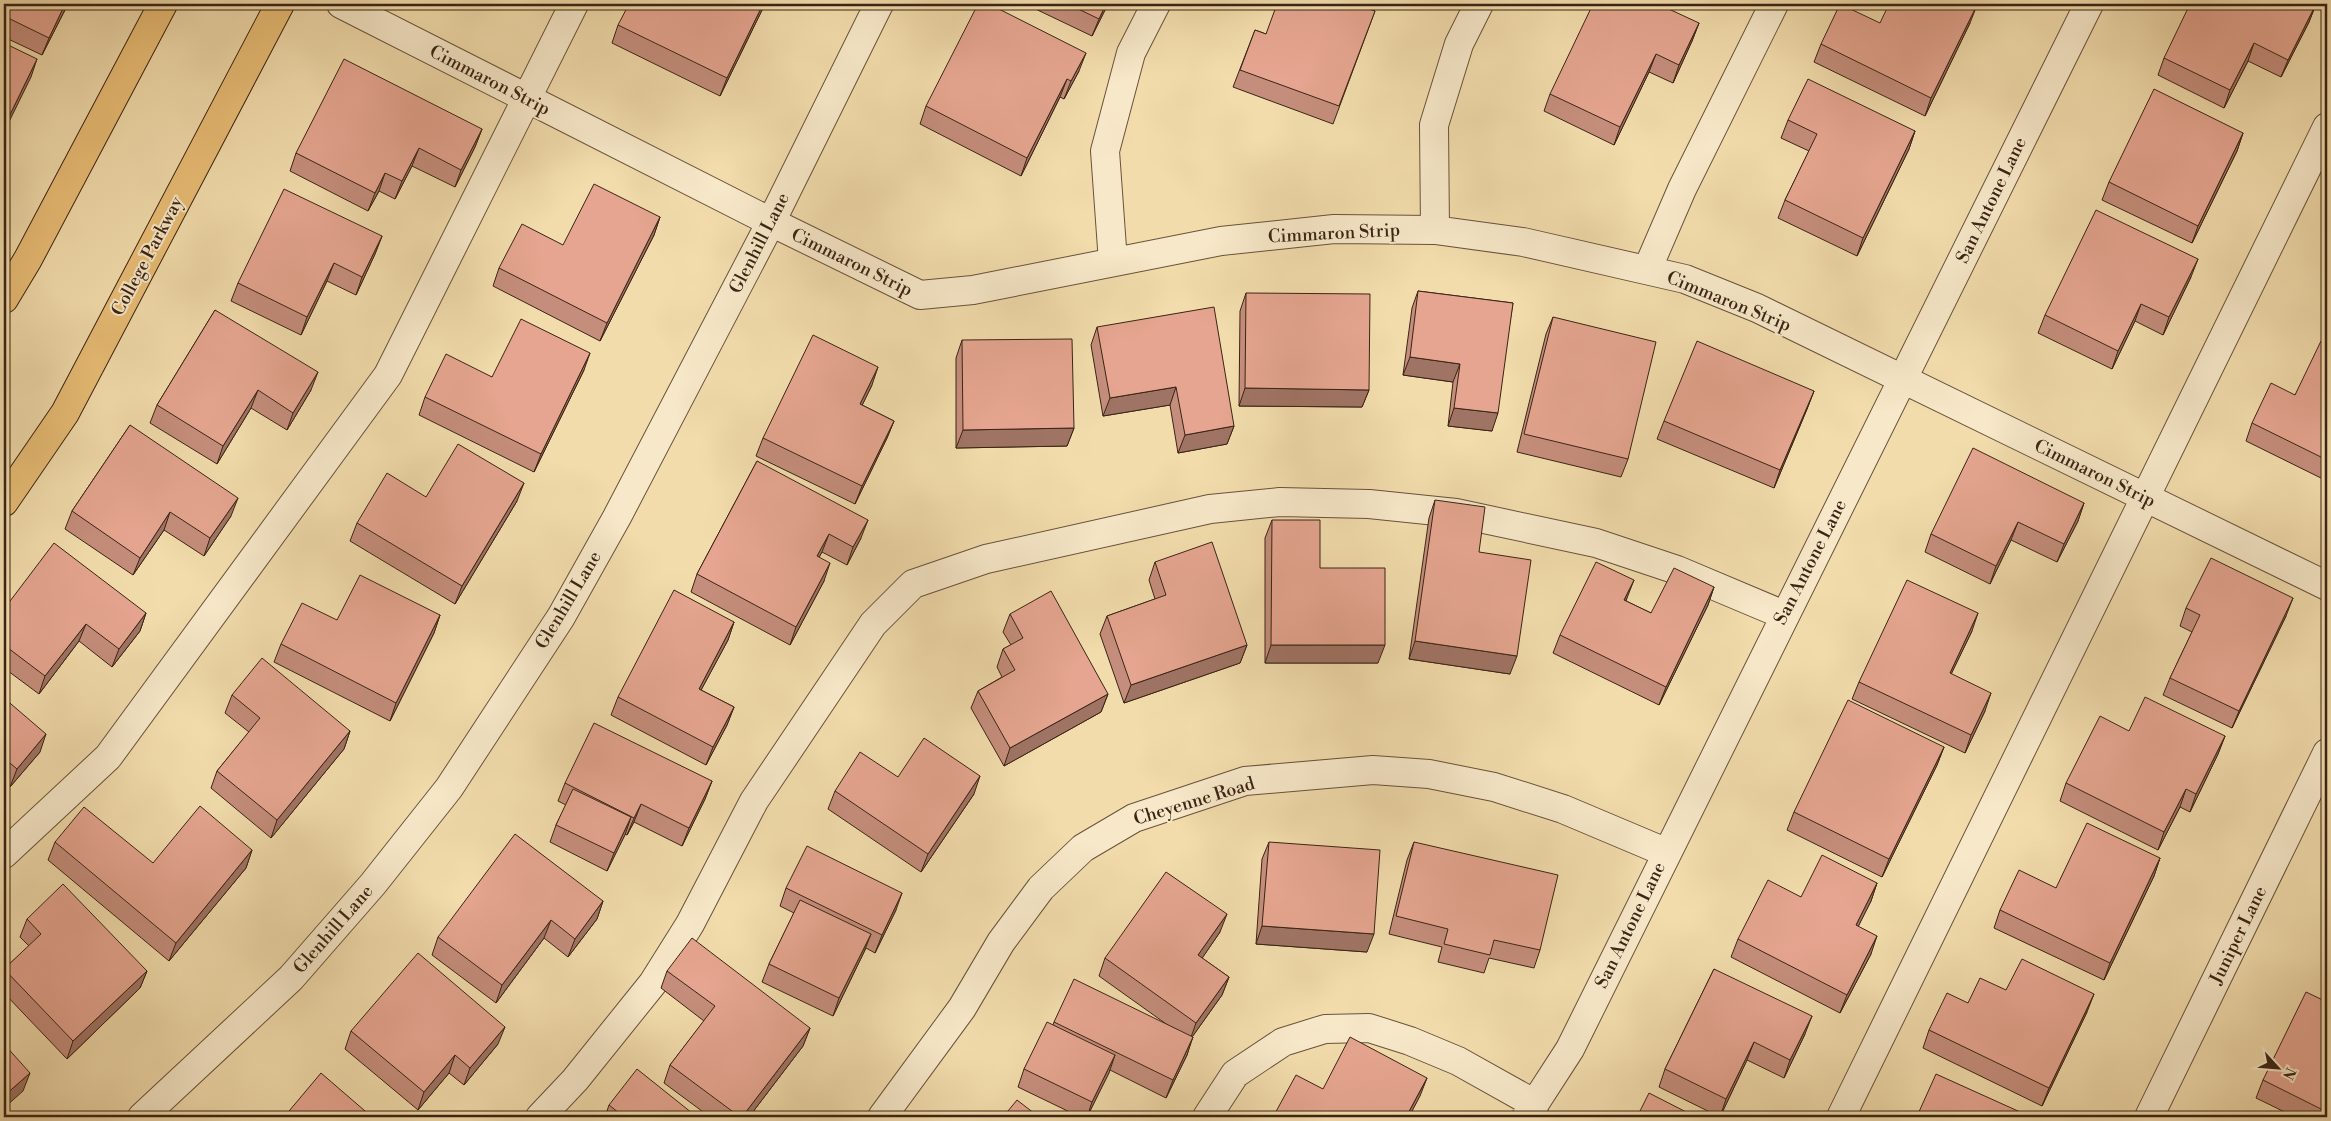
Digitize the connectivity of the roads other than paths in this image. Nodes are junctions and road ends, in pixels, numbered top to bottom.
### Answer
1 (163, 4) edge
2 (280, 4) edge
3 (341, 4) edge
4 (574, 4) edge
5 (880, 4) edge
6 (1156, 4) edge
7 (1479, 4) edge
8 (1774, 4) edge
9 (2088, 4) edge
10 (527, 98) junction
11 (2327, 127) edge
12 (771, 222) junction
13 (1435, 230) junction
14 (1114, 262) junction
15 (1647, 270) junction
16 (4, 300) edge
17 (1903, 379) junction
18 (2146, 498) junction
19 (4, 502) edge
20 (2327, 586) edge
21 (1784, 615) junction
22 (2327, 753) edge
23 (1665, 852) junction
24 (4, 854) edge
25 (1530, 1111) edge
26 (142, 1117) edge
27 (540, 1117) edge
28 (882, 1117) edge
29 (1206, 1117) edge
30 (1841, 1117) edge
31 (2149, 1117) edge

1 - 16 main road
2 - 19 main road, College Parkway
3 - 10 street, Cimmaron Strip
4 - 10 street
5 - 12 street, Glenhill Lane
6 - 14 street
7 - 13 street
8 - 15 street
9 - 17 street, San Antone Lane
10 - 12 street, Cimmaron Strip
10 - 24 street
11 - 18 street
12 - 14 street, Cimmaron Strip
12 - 26 street, Glenhill Lane
13 - 14 street, Cimmaron Strip
13 - 15 street, Cimmaron Strip
15 - 17 street, Cimmaron Strip
17 - 18 street, Cimmaron Strip
17 - 21 street, San Antone Lane
18 - 20 street, Cimmaron Strip
18 - 30 street
21 - 23 street, San Antone Lane
21 - 27 street
22 - 31 street, Juniper Lane
23 - 25 street, San Antone Lane
23 - 28 street, Cheyenne Road
25 - 29 street

